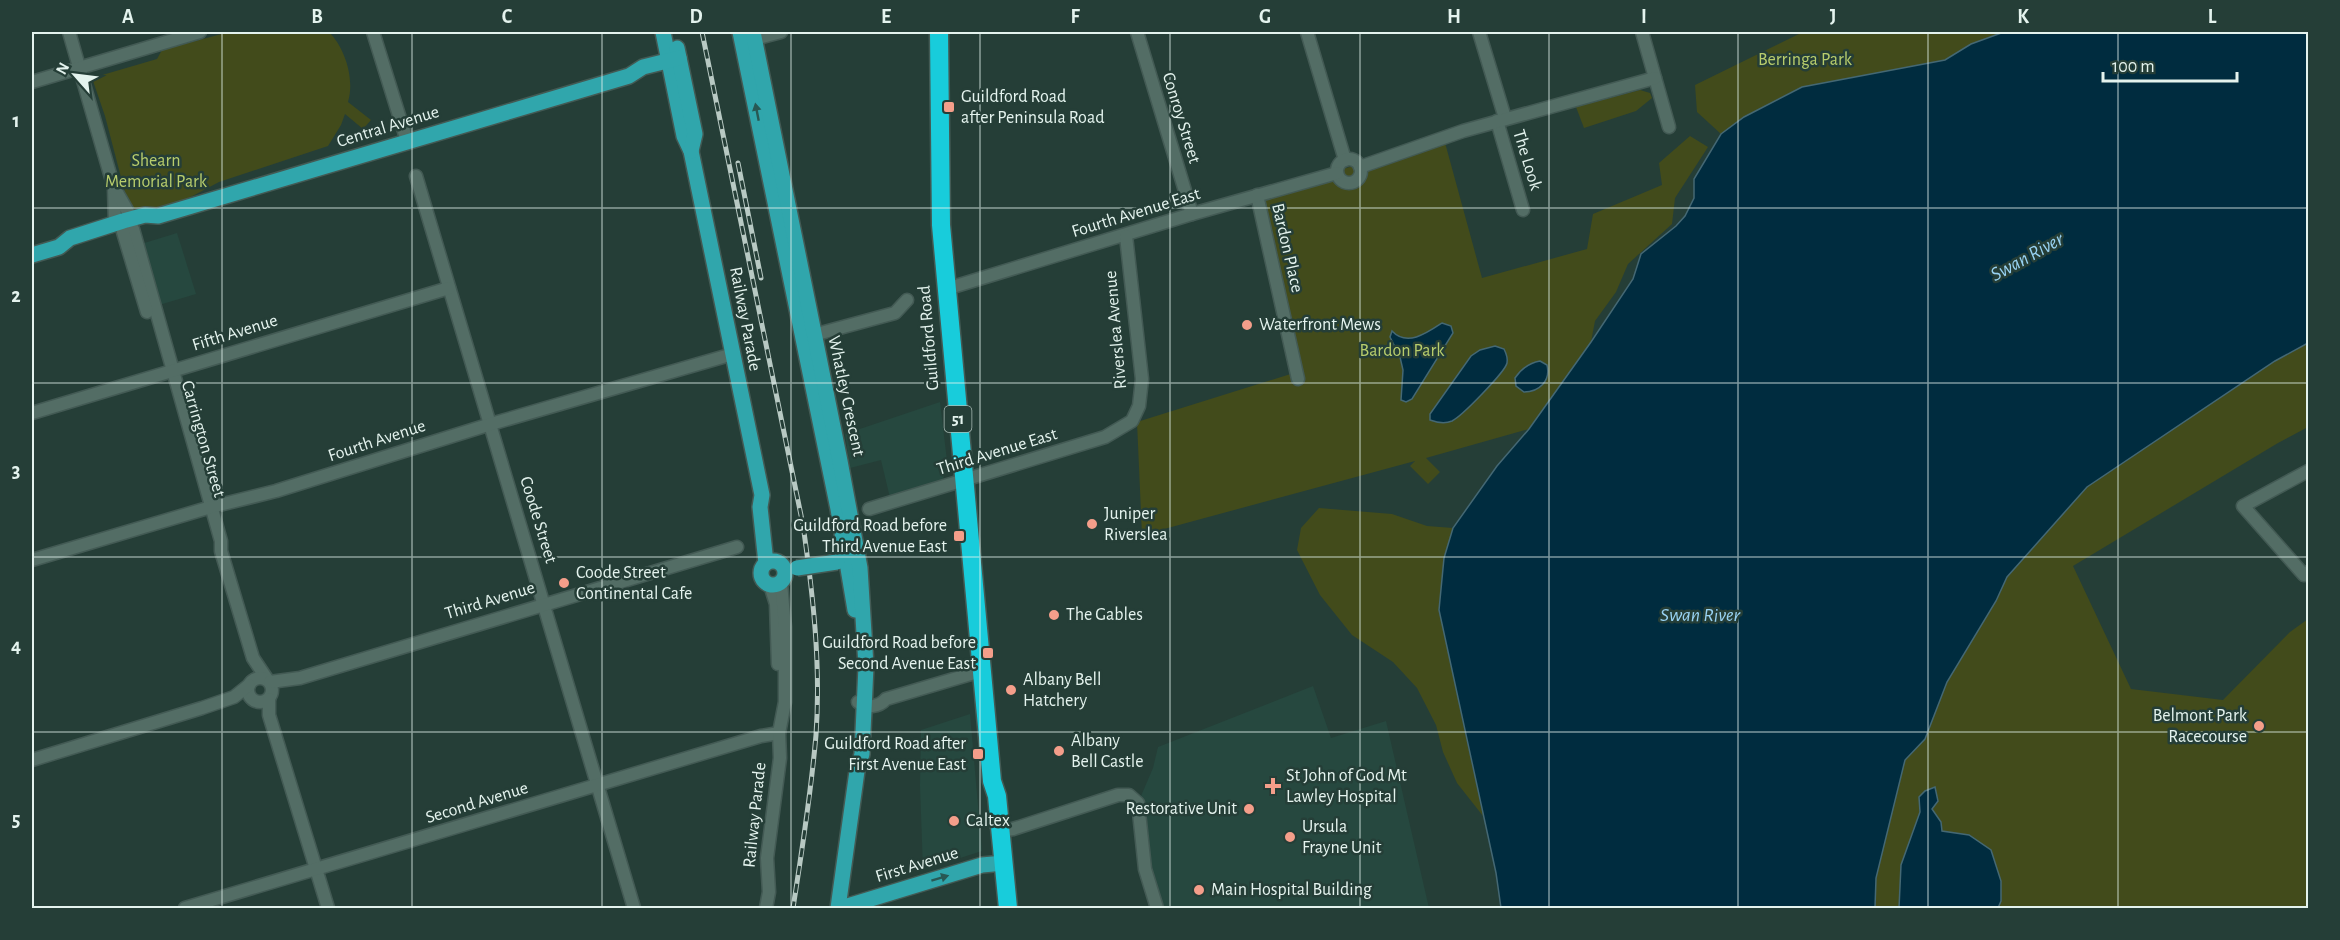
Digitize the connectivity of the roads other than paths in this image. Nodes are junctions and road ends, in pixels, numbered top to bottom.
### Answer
1 (69, 32) edge
2 (200, 32) edge
3 (373, 32) edge
4 (663, 32) edge
5 (673, 32) edge
6 (781, 32) edge
7 (938, 32) edge
8 (1137, 32) edge
9 (1307, 32) edge
10 (1479, 32) edge
11 (1642, 32) edge
12 (747, 36) edge
13 (675, 64) junction
14 (80, 67) junction
15 (1655, 78) junction
16 (32, 82) edge
17 (1501, 120) junction
18 (1669, 127) dead end
19 (407, 141) junction
20 (1345, 160) junction
21 (1360, 167) junction
22 (1337, 173) junction
23 (416, 176) dead end
24 (114, 188) junction
25 (1257, 195) junction
26 (1523, 210) dead end
27 (1192, 214) junction
28 (126, 226) junction
29 (1126, 236) junction
30 (32, 255) edge
31 (449, 288) junction
32 (946, 289) junction
33 (907, 300) dead end
34 (808, 337) junction
35 (733, 354) junction
36 (168, 372) junction
37 (1298, 379) dead end
38 (32, 413) edge
39 (1132, 421) joint
40 (490, 424) junction
41 (2308, 471) edge
42 (963, 480) junction
43 (207, 508) junction
44 (869, 509) dead end
45 (737, 548) dead end
46 (32, 560) edge
47 (848, 565) junction
48 (2308, 572) edge
49 (782, 573) junction
50 (545, 604) junction
51 (981, 671) junction
52 (261, 690) junction
53 (862, 700) junction
54 (775, 734) junction
55 (32, 760) edge
56 (597, 785) junction
57 (995, 824) junction
58 (999, 863) junction
59 (317, 871) junction
60 (185, 909) edge
61 (328, 909) edge
62 (634, 909) edge
63 (757, 909) edge
64 (766, 909) edge
65 (839, 909) edge
66 (998, 909) edge
67 (1008, 909) edge
68 (1157, 909) edge

1 - 14 street, Carrington Street
2 - 14 street
3 - 19 street
4 - 13 main road, Railway Parade
5 - 13 main road, Railway Parade
6 - 12 street
7 - 32 highway, Guildford Road / 51
8 - 27 street, Conroy Street
9 - 20 street
10 - 17 street, The Look
11 - 15 street
12 - 34 main road, Whatley Crescent
13 - 19 main road, Central Avenue
13 - 35 main road, Railway Parade
14 - 16 street
14 - 24 street, Carrington Street
15 - 17 street
15 - 18 street
17 - 21 street
17 - 26 street, The Look
19 - 28 main road, Central Avenue
20 - 21 street
20 - 22 street
21 - 22 street
22 - 25 street, Fourth Avenue East
23 - 31 street, Coode Street
24 - 28 street, Carrington Street
24 - 28 street, Carrington Street
25 - 27 street, Fourth Avenue East
25 - 37 street, Bardon Place
27 - 29 street, Fourth Avenue East
28 - 30 main road, Central Avenue
28 - 36 street, Carrington Street
29 - 32 street, Fourth Avenue East
29 - 39 street, Riverslea Avenue
31 - 36 street, Fifth Avenue
31 - 40 street, Coode Street
32 - 42 highway, Guildford Road / 51
33 - 34 street
34 - 47 main road, Whatley Crescent
35 - 40 street, Fourth Avenue
35 - 49 main road, Railway Parade
36 - 38 street, Fifth Avenue
36 - 43 street, Carrington Street
39 - 42 street, Third Avenue East
40 - 43 street, Fourth Avenue
40 - 50 street, Coode Street
41 - 48 street
42 - 44 street, Third Avenue East
42 - 51 highway, Guildford Road / 51
43 - 46 street, Fourth Avenue
43 - 52 street, Carrington Street
45 - 50 street, Third Avenue
47 - 49 main road, bridge
47 - 53 main road, Whatley Crescent
49 - 54 street, Railway Parade
50 - 52 street, Third Avenue
50 - 56 street, Coode Street
51 - 53 street
51 - 57 highway, Guildford Road / 51
52 - 55 street, Third Avenue
52 - 59 street, Carrington Street
53 - 65 main road, Whatley Crescent
54 - 56 street, Second Avenue
54 - 63 street, Railway Parade
54 - 64 street, Railway Parade
56 - 59 street, Second Avenue
56 - 62 street, Coode Street
57 - 58 highway, Guildford Road / 51
57 - 68 street
65 -> 58 main road, First Avenue
58 - 66 highway, Guildford Road / 51
58 - 67 highway, Guildford Road / 51
59 - 60 street, Second Avenue
59 - 61 street, Carrington Street

